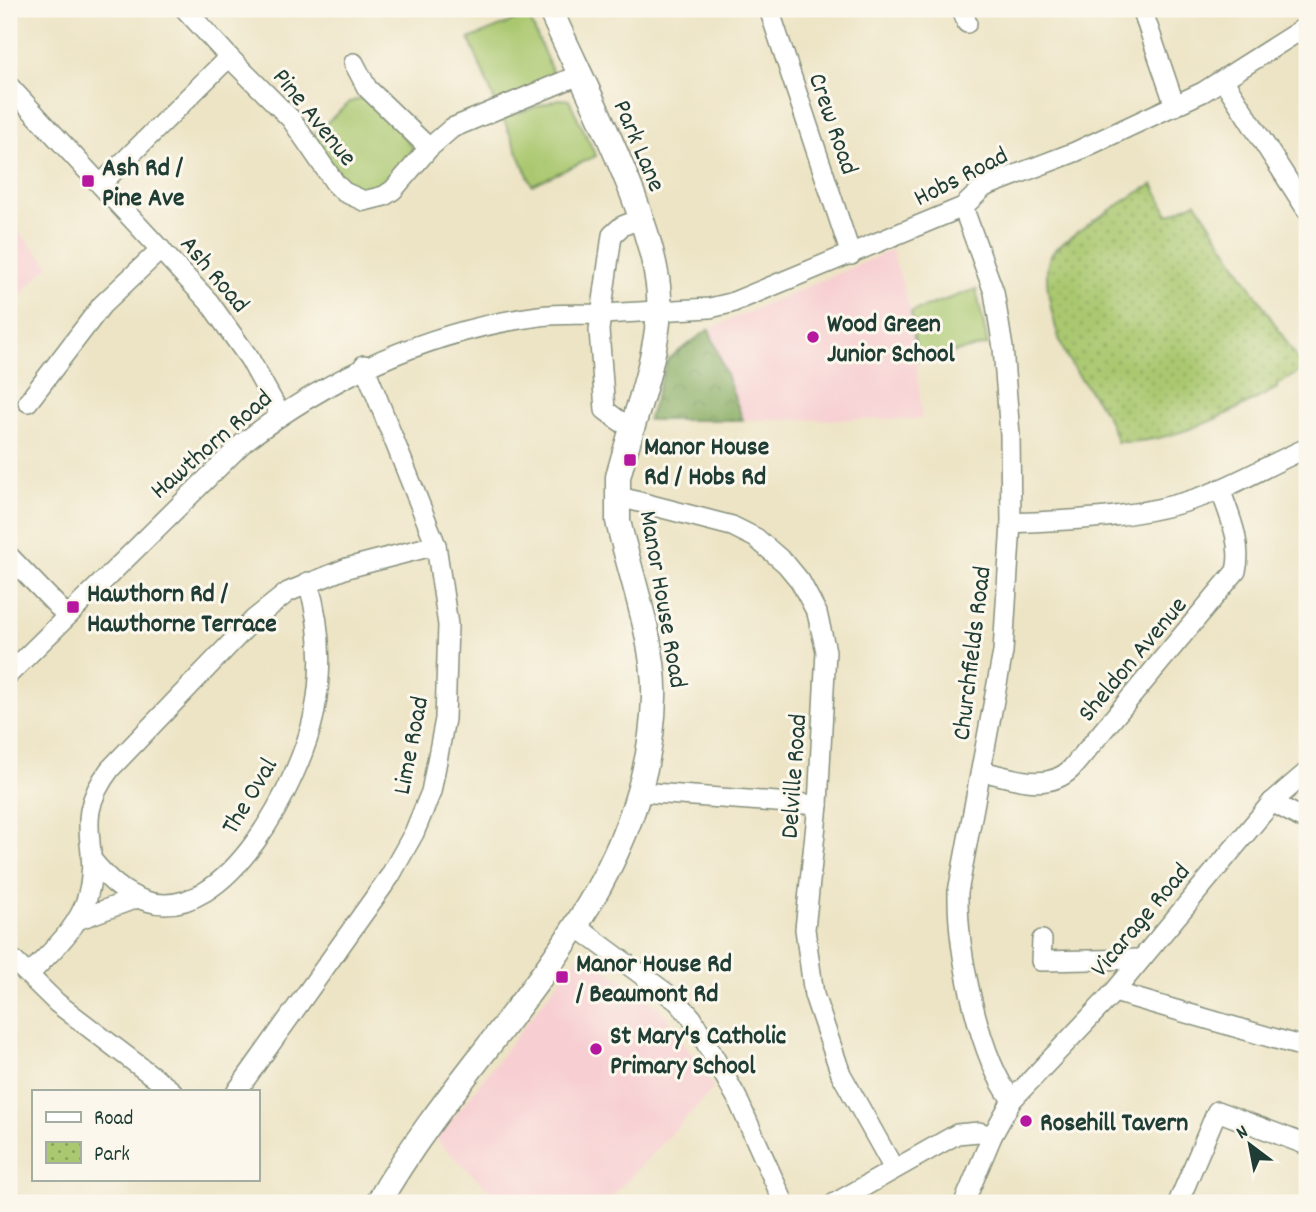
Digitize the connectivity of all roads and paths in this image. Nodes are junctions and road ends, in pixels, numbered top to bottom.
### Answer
1 (185, 9) edge
2 (550, 9) edge
3 (769, 9) edge
4 (1142, 9) edge
5 (1307, 26) edge
6 (229, 57) junction
7 (354, 63) dead end
8 (579, 75) junction
9 (1224, 80) junction
10 (9, 86) edge
11 (1175, 106) junction
12 (429, 148) junction
13 (101, 184) junction
14 (963, 207) junction
15 (1307, 210) edge
16 (640, 219) junction
17 (161, 248) junction
18 (851, 254) junction
19 (659, 310) junction
20 (602, 314) junction
21 (364, 365) junction
22 (28, 402) dead end
23 (280, 414) junction
24 (632, 423) junction
25 (1307, 449) edge
26 (1220, 489) junction
27 (616, 496) junction
28 (1012, 523) junction
29 (436, 545) junction
30 (9, 556) edge
31 (308, 582) junction
32 (67, 616) junction
33 (9, 674) edge
34 (981, 771) junction
35 (1307, 772) edge
36 (639, 792) junction
37 (1272, 802) junction
38 (818, 806) junction
39 (1307, 821) edge
40 (92, 860) junction
41 (137, 898) junction
42 (78, 920) junction
43 (577, 928) junction
44 (1042, 940) dead end
45 (9, 956) edge
46 (1141, 960) junction
47 (29, 975) junction
48 (1114, 992) junction
49 (1307, 1048) edge
50 (171, 1090) edge
51 (238, 1090) edge
52 (1012, 1100) junction
53 (992, 1136) junction
54 (1307, 1145) edge
55 (894, 1169) junction
56 (378, 1203) edge
57 (784, 1203) edge
58 (835, 1203) edge
59 (964, 1203) edge
60 (1178, 1203) edge

1 - 6 street, Pine Avenue
2 - 8 main road, Park Lane
3 - 18 street, Crew Road
4 - 11 street
5 - 9 street, Hobs Road
6 - 12 street, Pine Avenue
6 - 13 street
7 - 12 street
8 - 12 street, Pine Avenue
8 - 16 main road, Park Lane
9 - 11 street, Hobs Road
9 - 15 street
10 - 13 street, Ash Road
11 - 14 street, Hobs Road
13 - 17 street, Ash Road
14 - 18 street, Hobs Road
14 - 28 street, Churchfields Road
16 - 19 main road, Park Lane
16 - 20 street
17 - 22 street
17 - 23 street, Ash Road
18 - 19 street, Hobs Road
19 - 20 street, Hawthorn Road
19 - 24 main road, Manor House Road
20 - 21 street, Hawthorn Road
20 - 24 street
21 - 23 street, Hawthorn Road
21 - 29 street, Lime Road
23 - 32 street, Hawthorn Road
24 - 27 main road, Manor House Road
25 - 26 street
26 - 28 street
26 - 34 street, Sheldon Avenue
27 - 36 main road, Manor House Road
27 - 38 street, Delville Road
28 - 34 street, Churchfields Road
29 - 31 street
29 - 51 street, Lime Road
30 - 32 street
31 - 40 street
31 - 41 street, The Oval
32 - 33 street, Hawthorn Road
34 - 52 street, Churchfields Road
35 - 37 street, Vicarage Road
36 - 38 street
36 - 43 main road, Manor House Road
37 - 39 street
37 - 46 street, Vicarage Road
38 - 55 street, Delville Road
40 - 41 street, The Oval
40 - 42 street
41 - 42 street
42 - 47 street
43 - 56 main road, Manor House Road
43 - 57 street
44 - 46 street
45 - 47 street
46 - 48 street, Vicarage Road
47 - 50 street
48 - 49 street
48 - 52 street, Vicarage Road
52 - 53 street, Vicarage Road
53 - 55 street
53 - 59 street, Vicarage Road
54 - 60 street
55 - 58 street

